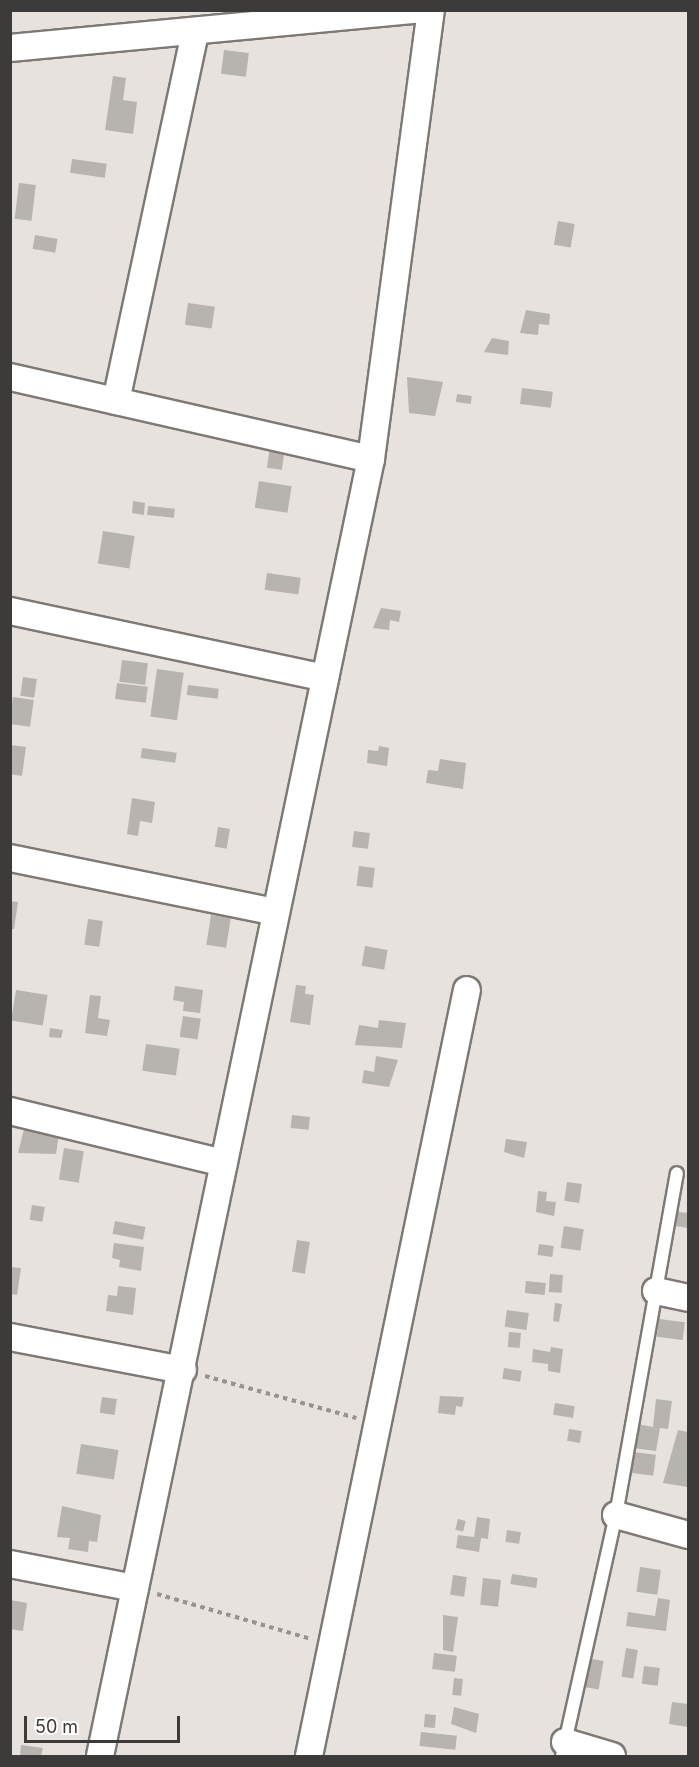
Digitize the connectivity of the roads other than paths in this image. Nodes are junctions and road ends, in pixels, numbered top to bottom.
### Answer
1 (415, 10) edge
2 (431, 10) edge
3 (195, 31) junction
4 (10, 48) edge
5 (10, 377) edge
6 (116, 401) junction
7 (371, 459) junction
8 (10, 611) edge
9 (325, 678) junction
10 (10, 858) edge
11 (276, 912) junction
12 (467, 990) dead end
13 (10, 1111) edge
14 (224, 1163) junction
15 (677, 1173) dead end
16 (656, 1291) junction
17 (688, 1298) edge
18 (10, 1337) edge
19 (183, 1370) junction
20 (616, 1515) junction
21 (688, 1535) edge
22 (10, 1564) edge
23 (135, 1588) junction
24 (563, 1749) edge
25 (100, 1756) edge
26 (309, 1756) edge
27 (612, 1756) edge

1 - 3 street
2 - 7 street
3 - 4 street
3 - 6 street
5 - 6 street
6 - 7 street
7 - 9 street
8 - 9 street
9 - 11 street
10 - 11 street
11 - 14 street
12 - 26 street
13 - 14 street
14 - 19 street
15 - 16 lane
16 - 17 street
16 - 20 lane
18 - 19 street
19 - 23 street
20 - 21 street
20 - 24 lane
22 - 23 street
23 - 25 street
24 - 27 street

